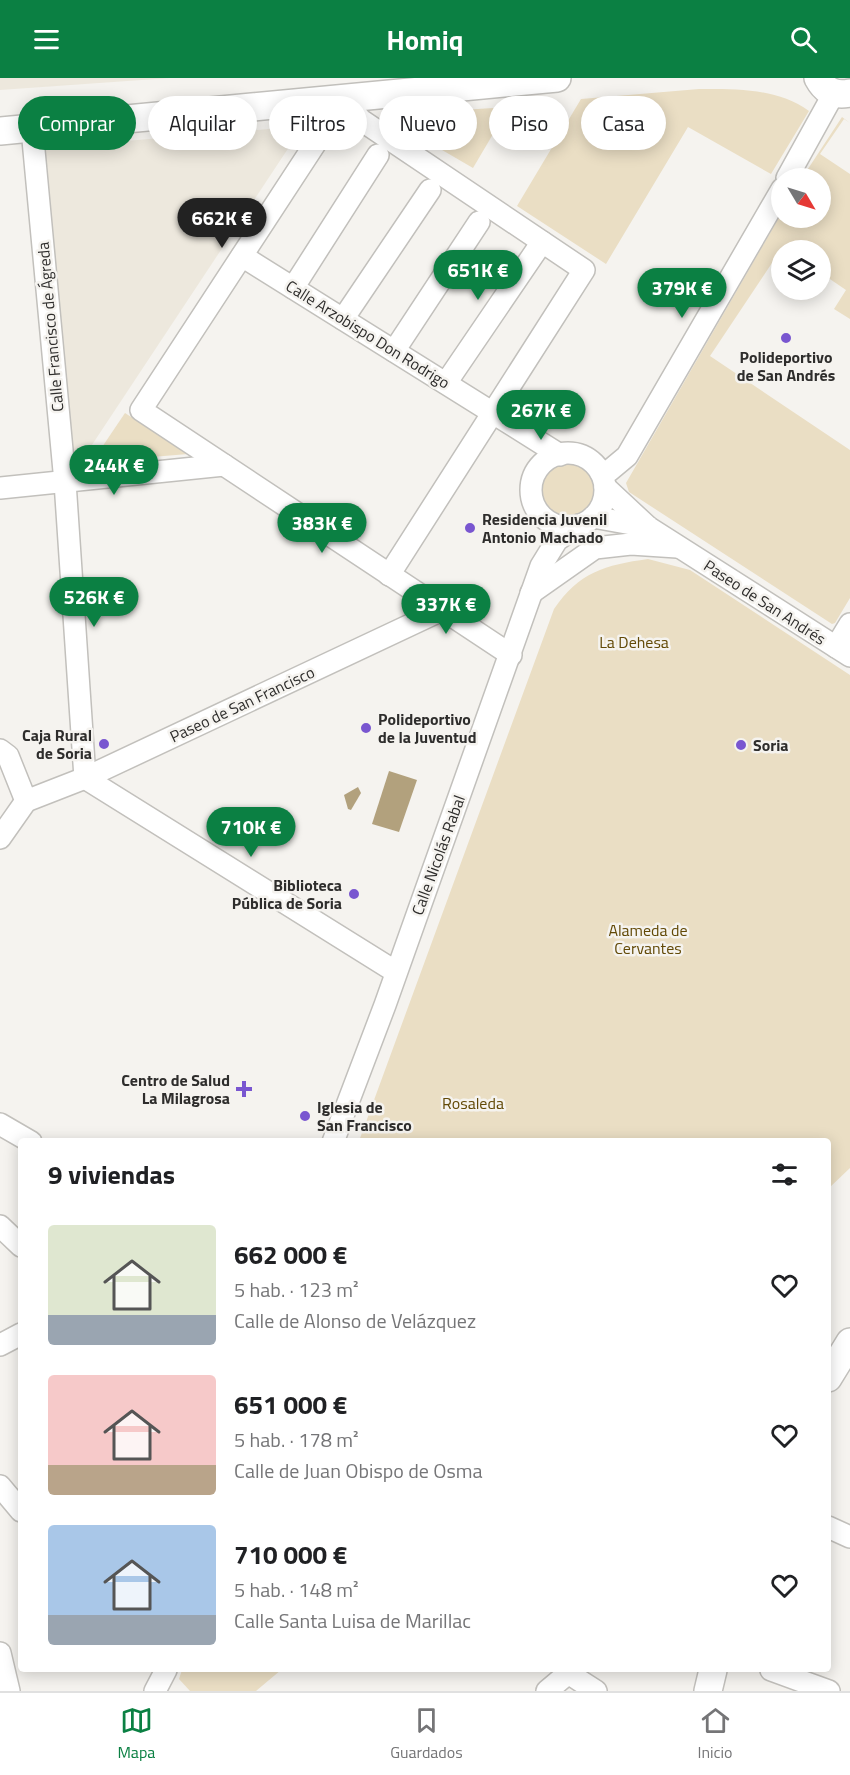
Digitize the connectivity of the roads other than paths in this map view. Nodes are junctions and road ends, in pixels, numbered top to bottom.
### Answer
1 (469, 78) edge
2 (557, 78) edge
3 (794, 78) edge
4 (837, 90) edge
5 (358, 96) edge
6 (269, 105) edge
7 (0, 118) edge
8 (136, 118) edge
9 (367, 124) edge
10 (18, 130) edge
11 (0, 131) edge
12 (34, 150) edge
13 (311, 150) edge
14 (378, 155) dead end
15 (793, 168) edge
16 (430, 190) dead end
17 (771, 208) edge
18 (479, 222) dead end
19 (542, 242) junction
20 (242, 255) junction
21 (293, 288) junction
22 (343, 319) junction
23 (394, 351) junction
24 (446, 383) junction
25 (493, 413) junction
26 (524, 432) junction
27 (560, 454) junction
28 (224, 465) junction
29 (603, 480) junction
30 (65, 482) junction
31 (532, 485) junction
32 (0, 488) edge
33 (536, 509) junction
34 (586, 521) junction
35 (648, 527) junction
36 (681, 547) junction
37 (541, 566) junction
38 (395, 579) junction
39 (531, 593) junction
40 (442, 610) junction
41 (524, 615) junction
42 (850, 624) edge
43 (469, 625) junction
44 (399, 631) junction
45 (843, 652) edge
46 (511, 655) junction
47 (0, 750) edge
48 (85, 778) junction
49 (26, 801) junction
50 (0, 838) edge
51 (396, 972) junction
52 (0, 1124) edge
53 (24, 1138) edge
54 (334, 1138) edge
55 (0, 1226) edge
56 (18, 1243) edge
57 (18, 1336) edge
58 (850, 1342) edge
59 (0, 1345) edge
60 (831, 1373) edge
61 (0, 1486) edge
62 (18, 1507) edge
63 (831, 1528) edge
64 (850, 1538) edge
65 (0, 1653) edge
66 (148, 1672) edge
67 (165, 1672) edge
68 (569, 1672) edge
69 (571, 1672) edge
70 (713, 1672) edge
71 (777, 1672) edge
72 (156, 1690) edge
73 (9, 1691) edge
74 (547, 1691) edge
75 (596, 1691) edge
76 (708, 1691) edge
77 (829, 1691) edge

1 - 7 main road
2 - 5 main road
3 - 4 main road
4 - 15 street
6 - 8 main road
9 - 19 street
10 - 11 main road
12 - 30 street, Calle Francisco de Ágreda
13 - 20 street
14 - 21 street
16 - 22 street
17 - 29 street
18 - 23 street
19 - 24 street
19 - 25 street
20 - 21 street, Calle Arzobispo Don Rodrigo
20 - 28 street
21 - 22 street, Calle Arzobispo Don Rodrigo
22 - 23 street, Calle Arzobispo Don Rodrigo
23 - 24 street, Calle Arzobispo Don Rodrigo
24 - 25 street, Calle Arzobispo Don Rodrigo
25 - 26 street, Calle Arzobispo Don Rodrigo
25 - 38 street
26 - 27 street, Calle Arzobispo Don Rodrigo
26 - 31 street
27 - 29 street
27 - 31 street
28 - 30 street
28 - 38 street
29 - 34 street
29 - 35 street, Paseo de San Andrés
30 - 32 street
30 - 48 street, Calle Francisco de Ágreda
31 - 33 street
33 - 34 street
33 - 37 street, Calle Nicolás Rabal
34 - 35 street, Paseo de San Andrés
34 - 37 street, Calle Nicolás Rabal
35 - 36 street, Paseo de San Andrés
36 - 39 street, Paseo de San Andrés
36 - 45 street, Paseo de San Andrés
37 - 39 street, Calle Nicolás Rabal
38 - 40 street
38 - 44 street
39 - 41 street, Calle Nicolás Rabal
40 - 43 street
40 - 44 street, Paseo de San Francisco
41 - 43 street
41 - 46 street, Calle Nicolás Rabal
42 - 45 street
43 - 46 street
44 - 48 street, Paseo de San Francisco
46 - 51 street, Calle Nicolás Rabal
47 - 49 street
48 - 49 street, Paseo de San Francisco
48 - 51 street
49 - 50 street
51 - 54 street, Calle Nicolás Rabal
52 - 53 street
55 - 56 street
57 - 59 street
58 - 60 main road
61 - 62 street
63 - 64 street
65 - 73 street
66 - 72 street
67 - 72 street
68 - 74 street
69 - 75 street
70 - 76 main road
71 - 77 street

